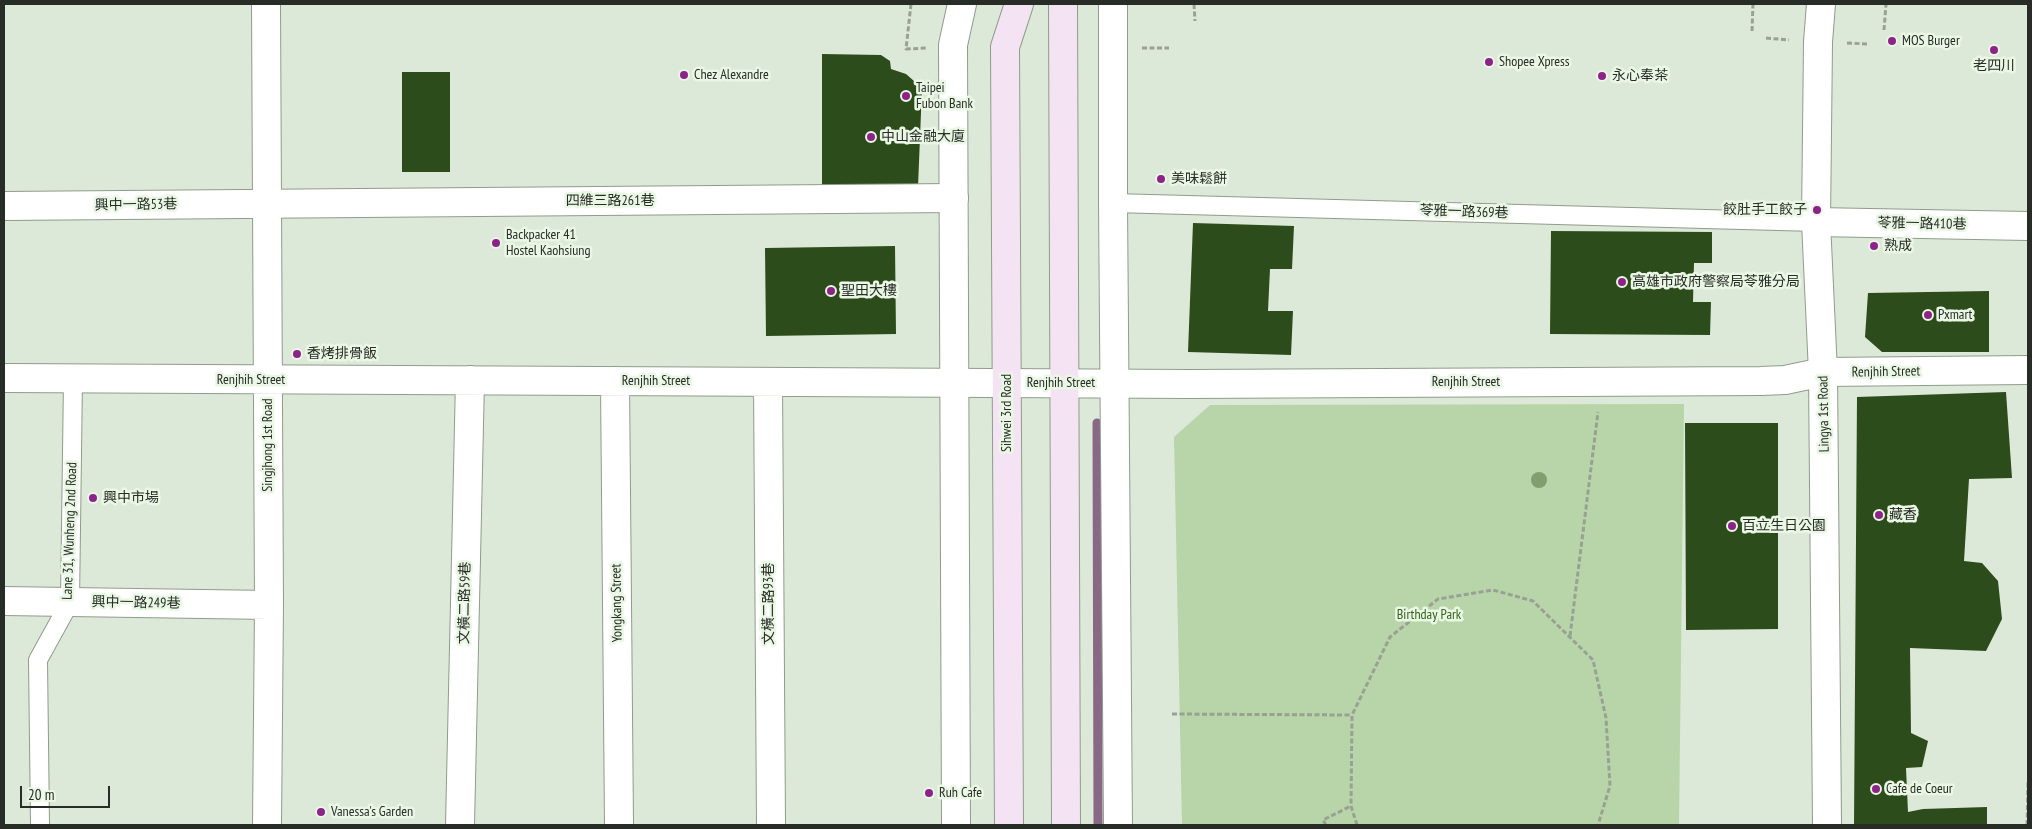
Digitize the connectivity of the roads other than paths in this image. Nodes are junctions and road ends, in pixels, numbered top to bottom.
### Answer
1 (266, 4) edge
2 (962, 4) edge
3 (1019, 4) edge
4 (1064, 4) edge
5 (1113, 4) edge
6 (1820, 4) edge
7 (954, 198) junction
8 (1113, 203) junction
9 (267, 204) junction
10 (4, 206) edge
11 (1816, 222) junction
12 (2028, 226) edge
13 (2028, 370) edge
14 (1823, 372) junction
15 (4, 378) edge
16 (74, 378) junction
17 (268, 380) junction
18 (470, 380) junction
19 (615, 381) junction
20 (768, 382) junction
21 (954, 383) junction
22 (1007, 383) junction
23 (1064, 384) junction
24 (1114, 384) junction
25 (4, 601) edge
26 (70, 602) junction
27 (269, 605) junction
28 (40, 825) edge
29 (267, 825) edge
30 (460, 825) edge
31 (619, 825) edge
32 (771, 825) edge
33 (956, 825) edge
34 (1009, 825) edge
35 (1066, 825) edge
36 (1118, 825) edge
37 (1827, 825) edge

1 - 9 street, Singjhong 1st Road
2 - 7 street
3 - 22 main road, Sihwei 3rd Road
4 - 23 main road
5 - 8 street
6 - 11 street, Lingya 1st Road
7 - 9 street, 四維三路261巷
7 - 21 street
8 - 11 lane, 苓雅一路369巷
8 - 24 street
9 - 10 street, 興中一路53巷
9 - 17 street, Singjhong 1st Road
11 - 12 street, 苓雅一路410巷
11 - 14 street, Lingya 1st Road
13 - 14 street, Renjhih Street
14 - 24 street, Renjhih Street
14 - 37 street, Lingya 1st Road
15 - 16 street, Renjhih Street
16 - 17 street, Renjhih Street
16 - 26 lane, Lane 31, Wunheng 2nd Road
17 - 18 street, Renjhih Street
17 - 27 street, Singjhong 1st Road
18 - 19 street, Renjhih Street
18 - 30 street, 文橫二路59巷
19 - 20 street, Renjhih Street
19 - 31 street, Yongkang Street
20 - 21 street, Renjhih Street
20 - 32 street, 文橫二路93巷
21 - 22 street, Renjhih Street
21 - 33 street
22 - 23 street, Renjhih Street
22 - 34 main road, Sihwei 3rd Road
23 - 24 street, Renjhih Street
23 - 35 main road
24 - 36 street
25 - 26 street, 興中一路249巷
26 - 27 street, 興中一路249巷
26 - 28 lane, Lane 31, Wunheng 2nd Road
27 - 29 street, Singjhong 1st Road

